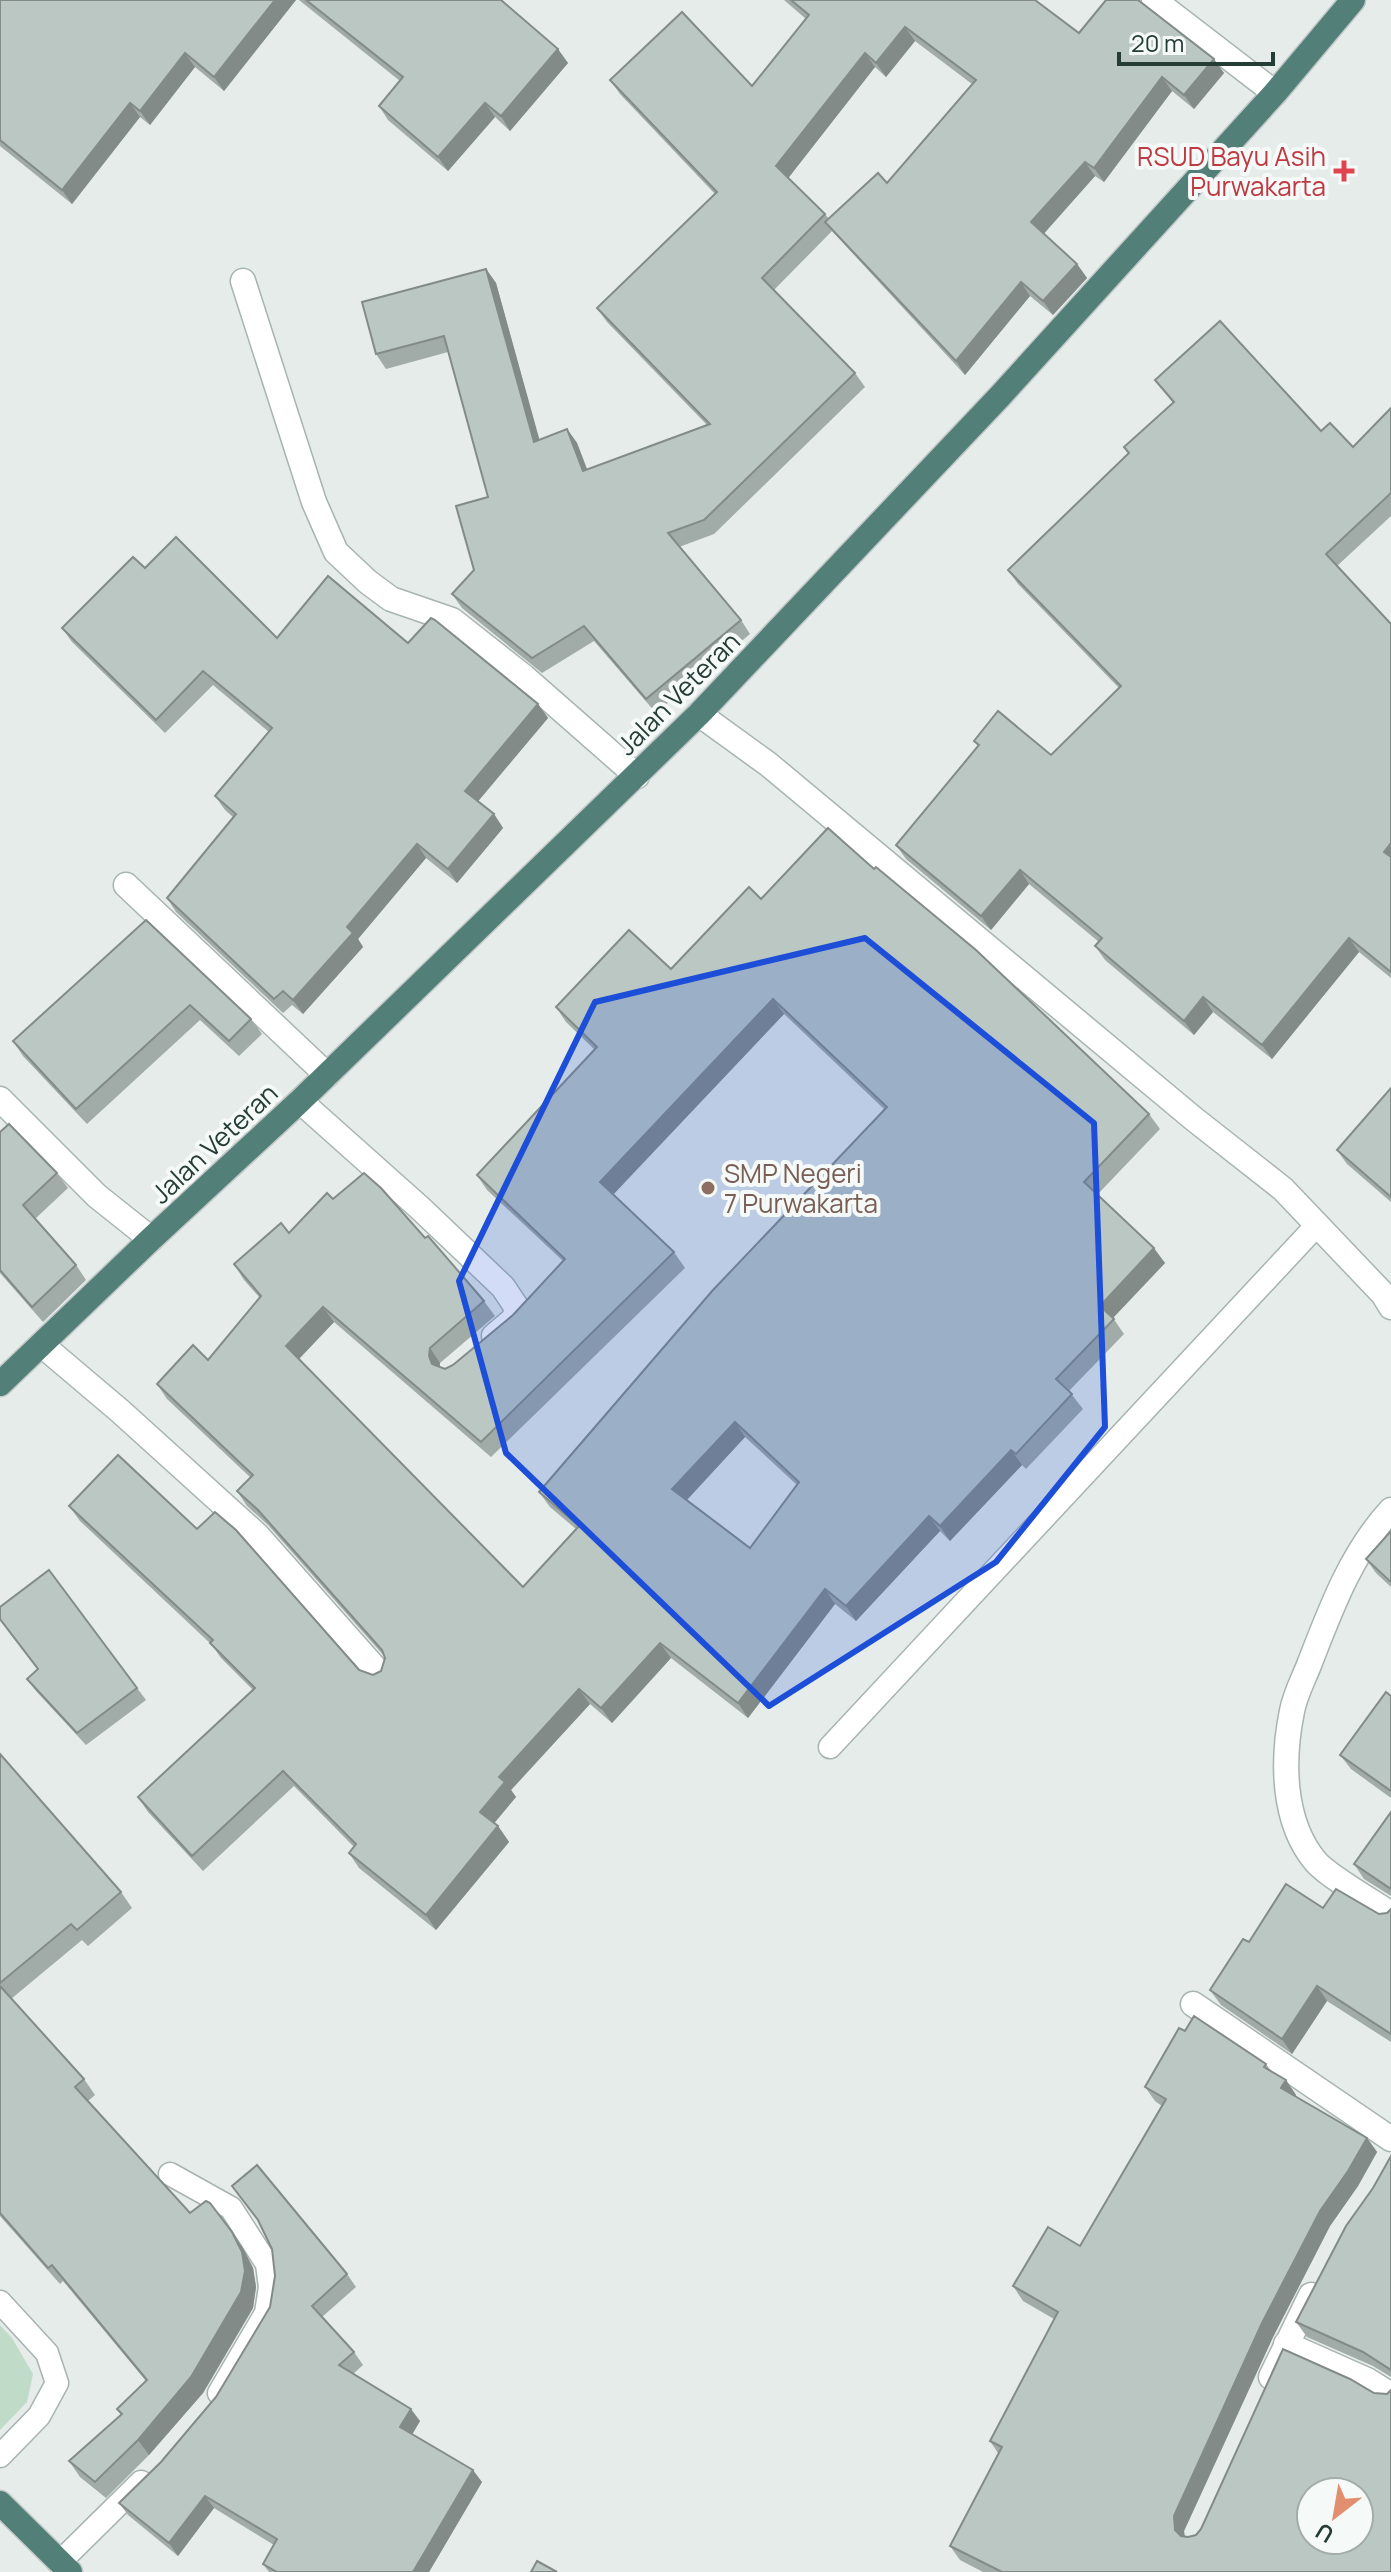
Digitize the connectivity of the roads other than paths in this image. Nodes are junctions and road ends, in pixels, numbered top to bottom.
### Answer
1 (1154, 0) edge
2 (1353, 0) edge
3 (1275, 93) junction
4 (243, 281) dead end
5 (699, 714) junction
6 (637, 776) junction
7 (126, 885) dead end
8 (327, 1075) junction
9 (0, 1099) edge
10 (300, 1101) junction
11 (1317, 1225) junction
12 (151, 1239) junction
13 (1388, 1297) edge
14 (42, 1345) junction
15 (478, 1349) edge
16 (0, 1384) edge
17 (1391, 1510) edge
18 (381, 1675) edge
19 (830, 1747) dead end
20 (1391, 1914) edge
21 (1193, 2004) dead end
22 (1391, 2139) edge
23 (170, 2174) dead end
24 (1321, 2275) edge
25 (0, 2302) edge
26 (1286, 2344) junction
27 (1391, 2395) edge
28 (1261, 2399) edge
29 (205, 2412) edge
30 (0, 2456) edge
31 (159, 2465) edge
32 (0, 2503) edge
33 (64, 2568) edge

1 - 3 street
2 - 3 highway, Jalan Veteran
3 - 5 highway, Jalan Veteran
4 - 6 street
5 - 6 highway, Jalan Veteran
5 - 11 street
6 - 8 highway, Jalan Veteran
7 - 8 street
8 - 10 highway, Jalan Veteran
9 - 12 street
10 - 12 highway, Jalan Veteran
10 - 15 street
11 - 13 street
11 - 19 lane
12 - 14 highway, Jalan Veteran
14 - 16 highway, Jalan Veteran
14 - 18 street
17 - 20 street
21 - 22 street
23 - 29 lane
24 - 26 street
25 - 30 lane
26 - 27 street
26 - 28 street
31 - 33 lane
32 - 33 highway

